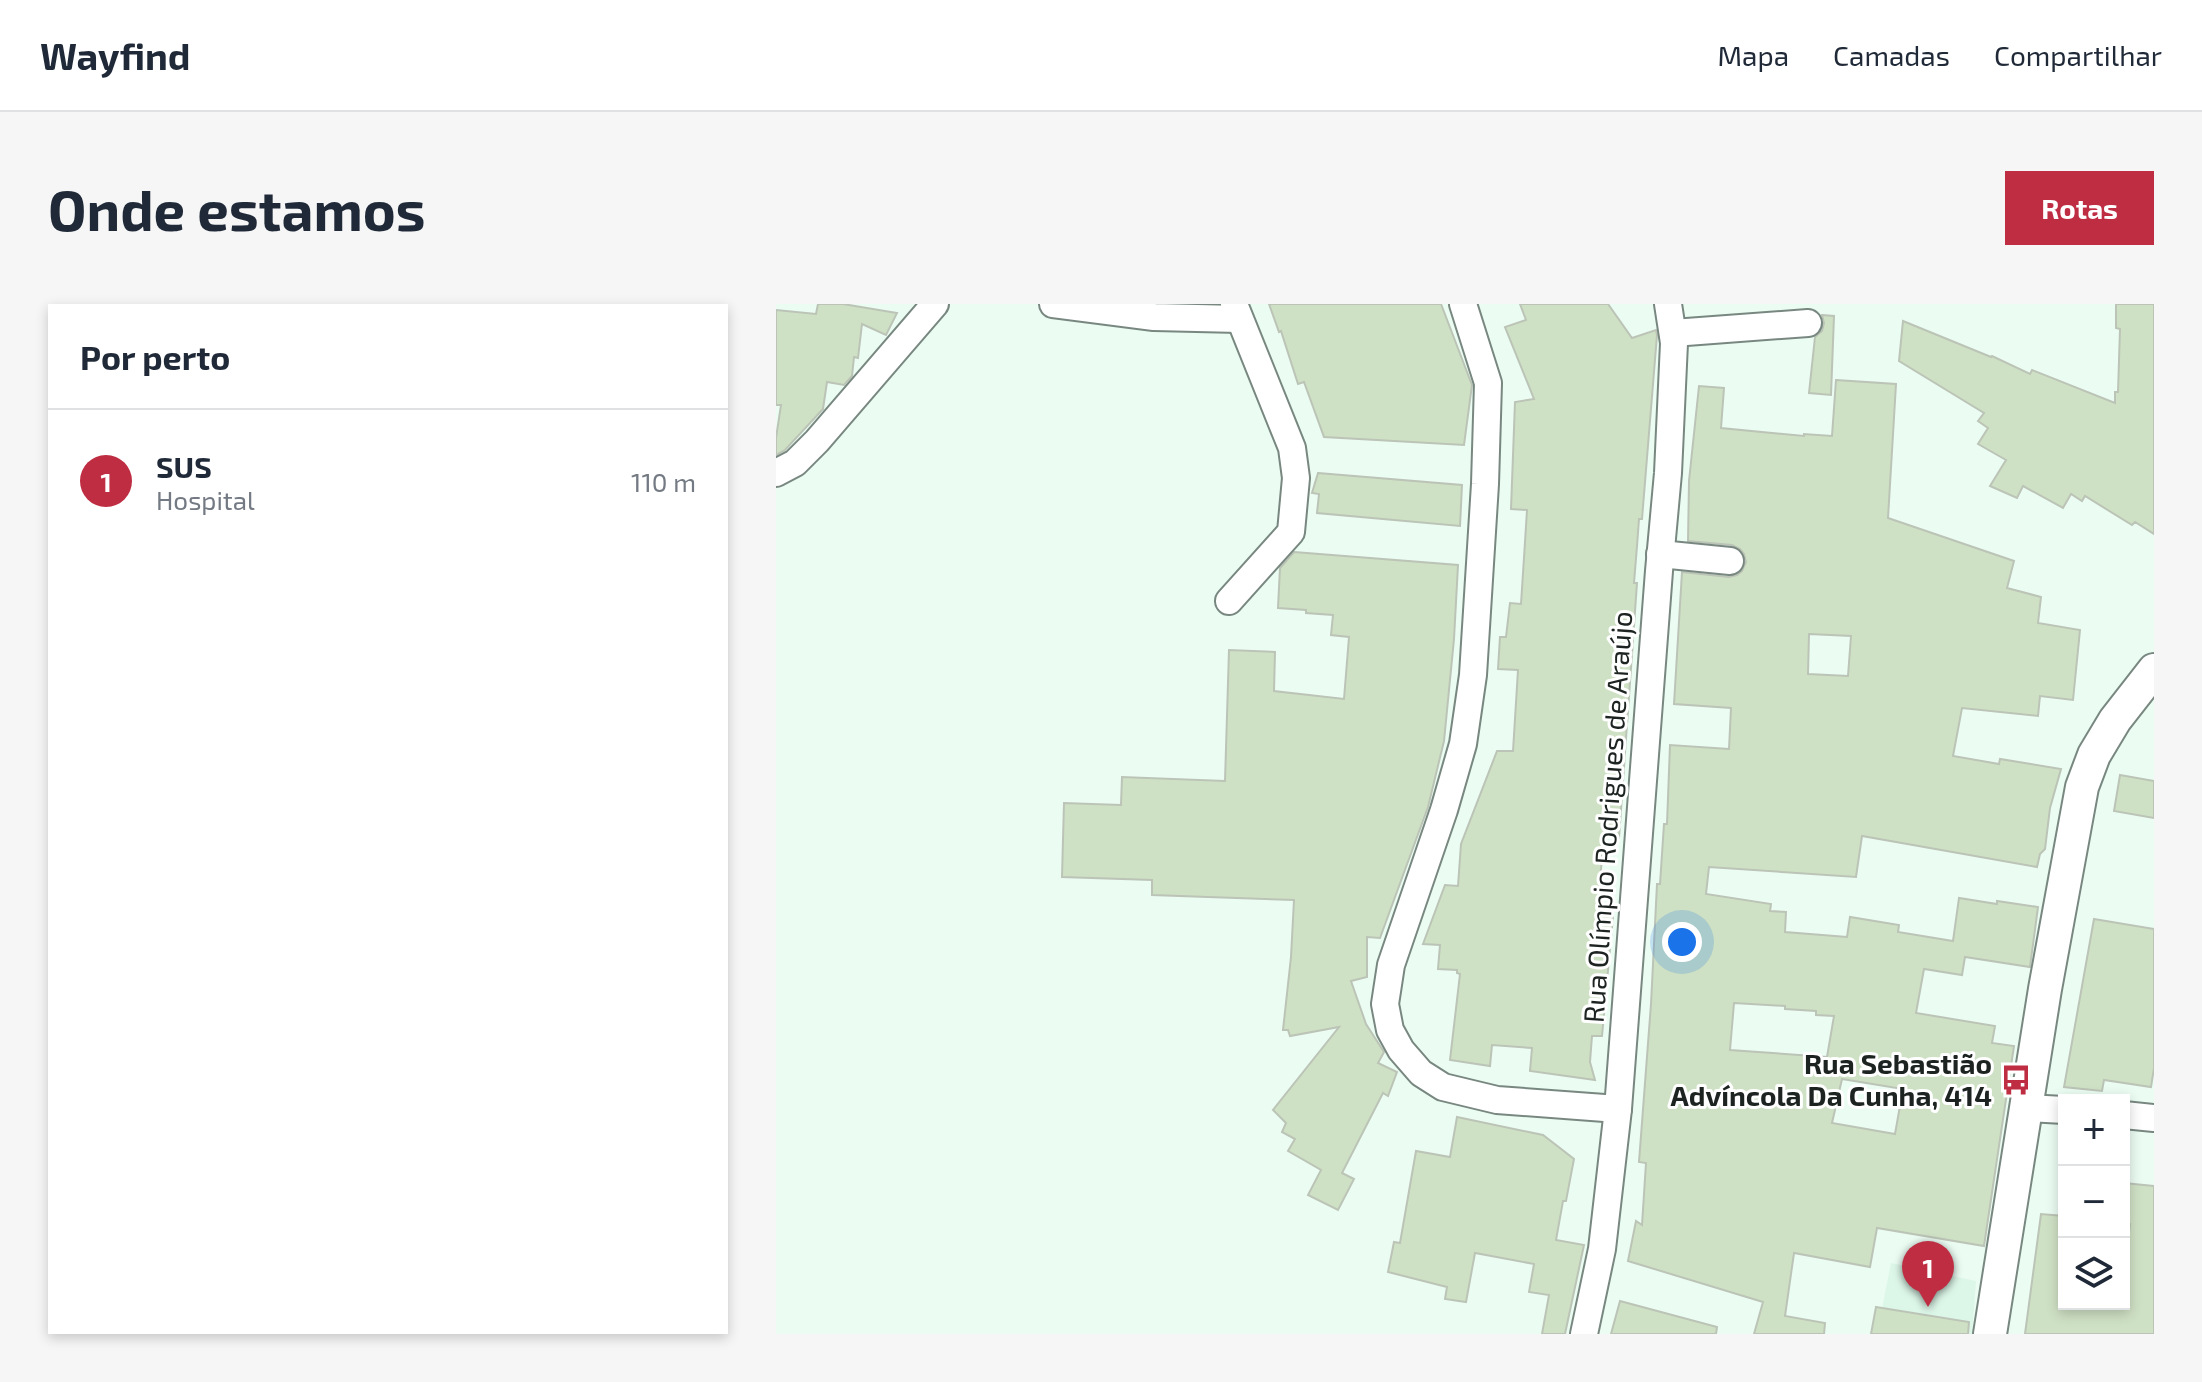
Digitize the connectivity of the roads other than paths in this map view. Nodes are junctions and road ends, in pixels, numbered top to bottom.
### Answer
1 (935, 304) edge
2 (1053, 304) edge
3 (1463, 304) edge
4 (1668, 304) edge
5 (1237, 312) edge
6 (1808, 323) dead end
7 (1673, 333) junction
8 (776, 473) edge
9 (1660, 554) junction
10 (1730, 561) dead end
11 (1229, 601) dead end
12 (2154, 670) edge
13 (2026, 1108) junction
14 (1618, 1109) junction
15 (2058, 1110) edge
16 (2130, 1116) edge
17 (2154, 1118) edge
18 (1584, 1334) edge
19 (1990, 1334) edge

1 - 8 street
2 - 5 street
3 - 14 street
4 - 7 street, Rua Olímpio Rodrigues de Araújo
5 - 11 street
6 - 7 street
7 - 9 street, Rua Olímpio Rodrigues de Araújo
9 - 10 street
9 - 14 street, Rua Olímpio Rodrigues de Araújo
12 - 13 street
13 - 15 street
13 - 19 street
14 - 18 street, Rua Olímpio Rodrigues de Araújo
16 - 17 street

